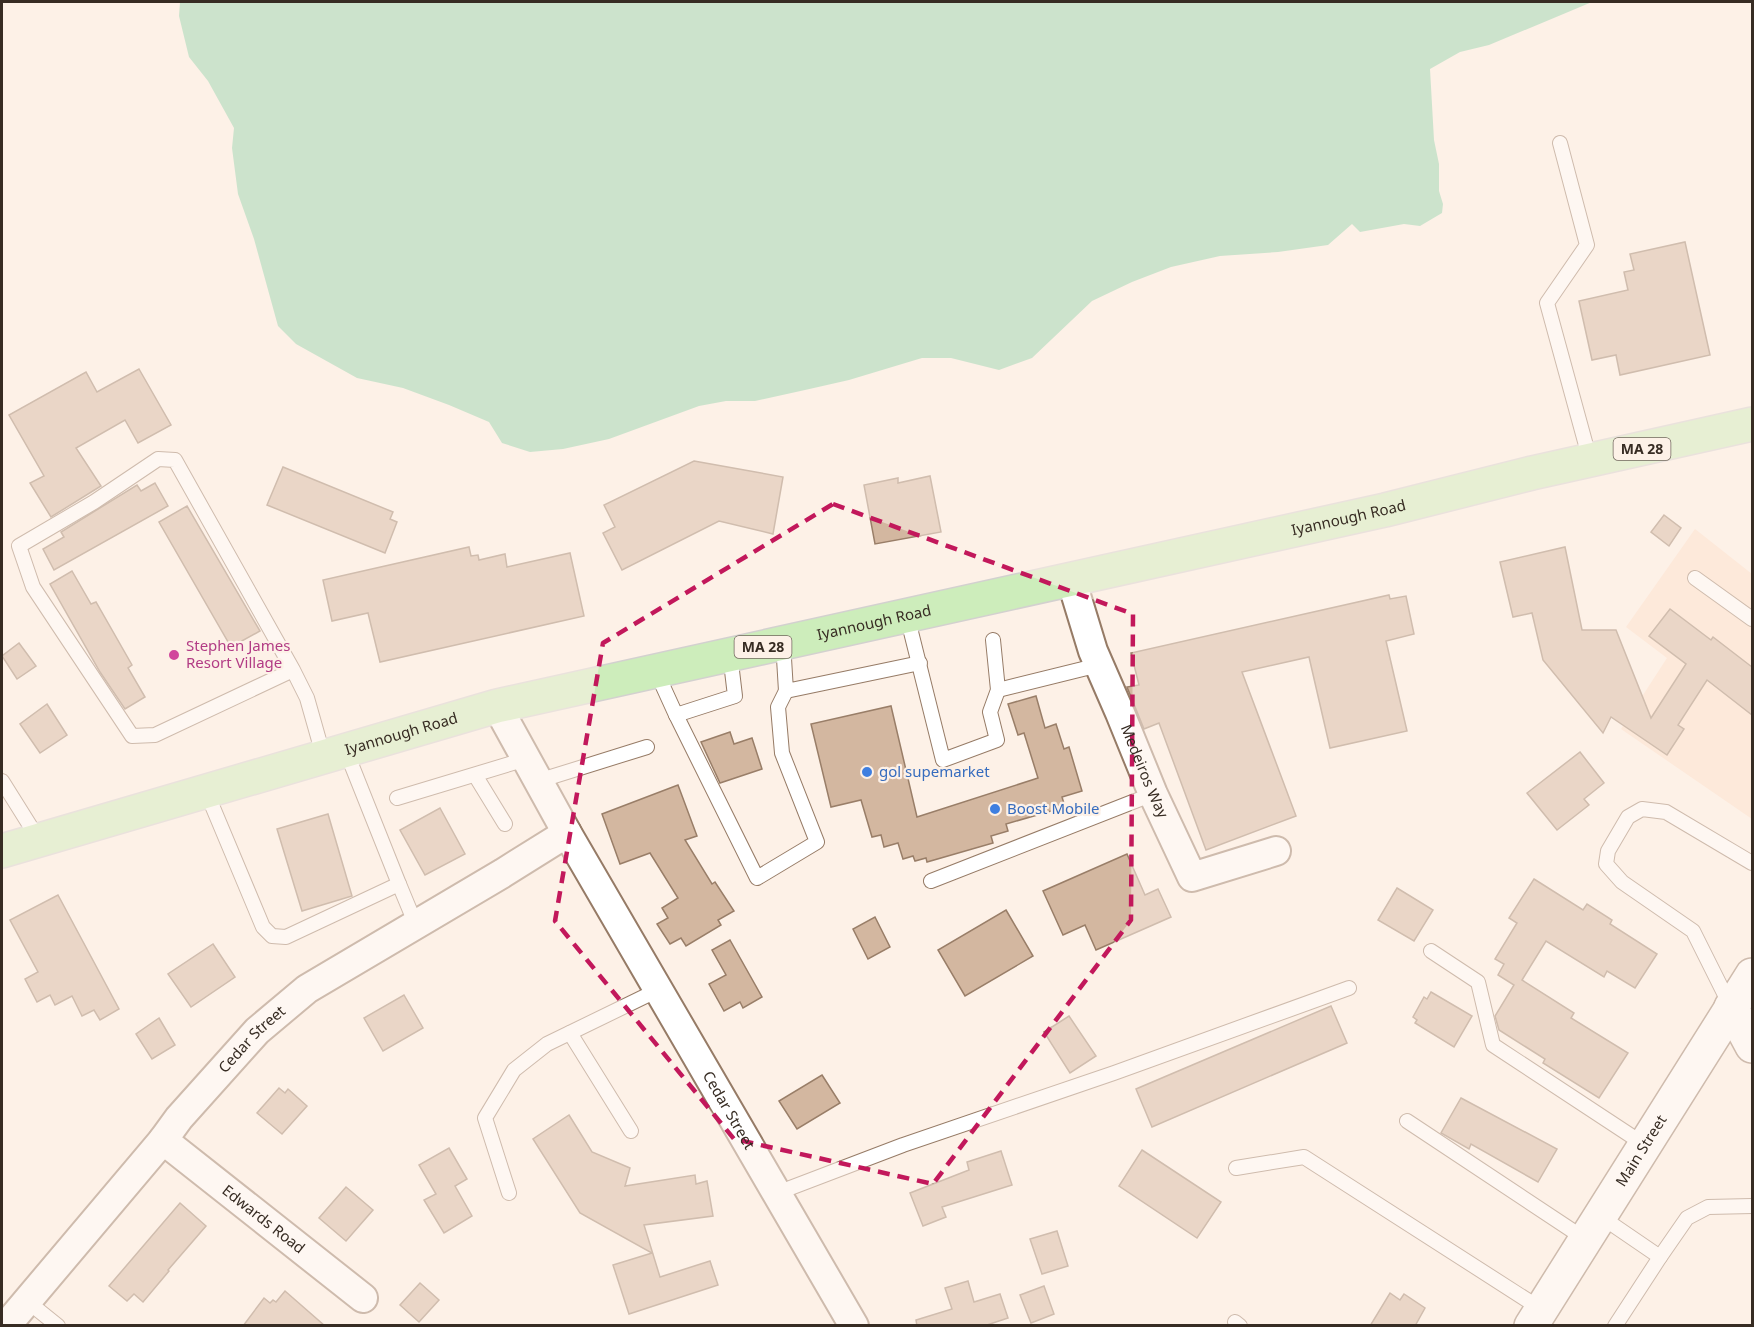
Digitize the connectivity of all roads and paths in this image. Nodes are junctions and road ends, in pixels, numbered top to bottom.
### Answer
1 (1560, 143) dead end
2 (1751, 428) edge
3 (1590, 460) junction
4 (1695, 578) dead end
5 (1071, 579) junction
6 (907, 616) junction
7 (1752, 619) edge
8 (993, 640) dead end
9 (783, 642) junction
10 (730, 654) junction
11 (920, 663) junction
12 (1099, 665) junction
13 (293, 670) junction
14 (656, 671) junction
15 (998, 690) junction
16 (786, 691) junction
17 (497, 706) junction
18 (676, 715) junction
19 (647, 747) dead end
20 (335, 754) junction
21 (532, 770) junction
22 (475, 775) junction
23 (2, 782) edge
24 (206, 791) junction
25 (1153, 794) junction
26 (397, 798) dead end
27 (505, 824) dead end
28 (567, 833) junction
29 (39, 840) junction
30 (2, 851) edge
31 (1276, 851) dead end
32 (1752, 863) edge
33 (931, 881) dead end
34 (399, 884) junction
35 (416, 925) junction
36 (1431, 951) dead end
37 (1752, 975) edge
38 (1349, 988) dead end
39 (658, 990) junction
40 (1731, 1007) junction
41 (570, 1033) junction
42 (1752, 1046) edge
43 (1407, 1121) dead end
44 (631, 1131) dead end
45 (163, 1140) junction
46 (1645, 1145) junction
47 (1236, 1168) dead end
48 (509, 1193) dead end
49 (777, 1193) junction
50 (1752, 1206) edge
51 (1593, 1228) junction
52 (1660, 1257) junction
53 (363, 1298) dead end
54 (27, 1300) junction
55 (1536, 1317) edge
56 (6, 1326) edge
57 (58, 1326) edge
58 (854, 1326) edge
59 (1615, 1326) edge

1 - 3 lane
2 - 3 main road, Iyannough Road / MA 28
3 - 5 main road, Iyannough Road / MA 28
4 - 7 lane
5 - 6 main road, Iyannough Road / MA 28
5 - 12 street, Medeiros Way
6 - 9 main road, Iyannough Road / MA 28
6 - 11 lane
8 - 15 lane
9 - 10 main road, Iyannough Road / MA 28
9 - 16 lane
10 - 14 main road, Iyannough Road / MA 28
10 - 18 lane
11 - 15 lane
11 - 16 lane
12 - 15 lane
12 - 25 street, Medeiros Way
13 - 13 lane
13 - 20 lane
14 - 17 main road, Iyannough Road / MA 28
14 - 18 lane
16 - 18 lane
17 - 20 main road, Iyannough Road / MA 28
17 - 21 street, Cedar Street
19 - 21 lane
20 - 24 main road, Iyannough Road / MA 28
20 - 34 lane
21 - 22 lane
21 - 28 street, Cedar Street
22 - 26 lane
22 - 27 lane
23 - 29 lane
24 - 29 main road, Iyannough Road / MA 28
24 - 34 lane
25 - 31 street, Medeiros Way
25 - 33 lane
28 - 35 street, Cedar Street
28 - 39 street, Cedar Street
29 - 30 main road, Iyannough Road / MA 28
32 - 40 lane
34 - 35 lane
35 - 45 street, Cedar Street
36 - 46 lane
37 - 40 main road, Main Street
38 - 49 lane
39 - 41 lane
39 - 49 street, Cedar Street
40 - 42 main road
40 - 46 main road, Main Street
41 - 44 lane
41 - 48 lane
43 - 51 lane
45 - 53 street, Edwards Road
45 - 54 street, Cedar Street
46 - 51 main road, Main Street
47 - 55 lane
49 - 58 street, Cedar Street
50 - 52 lane
51 - 52 lane
51 - 55 main road, Main Street
52 - 59 lane
54 - 56 street, Cedar Street
54 - 57 lane

